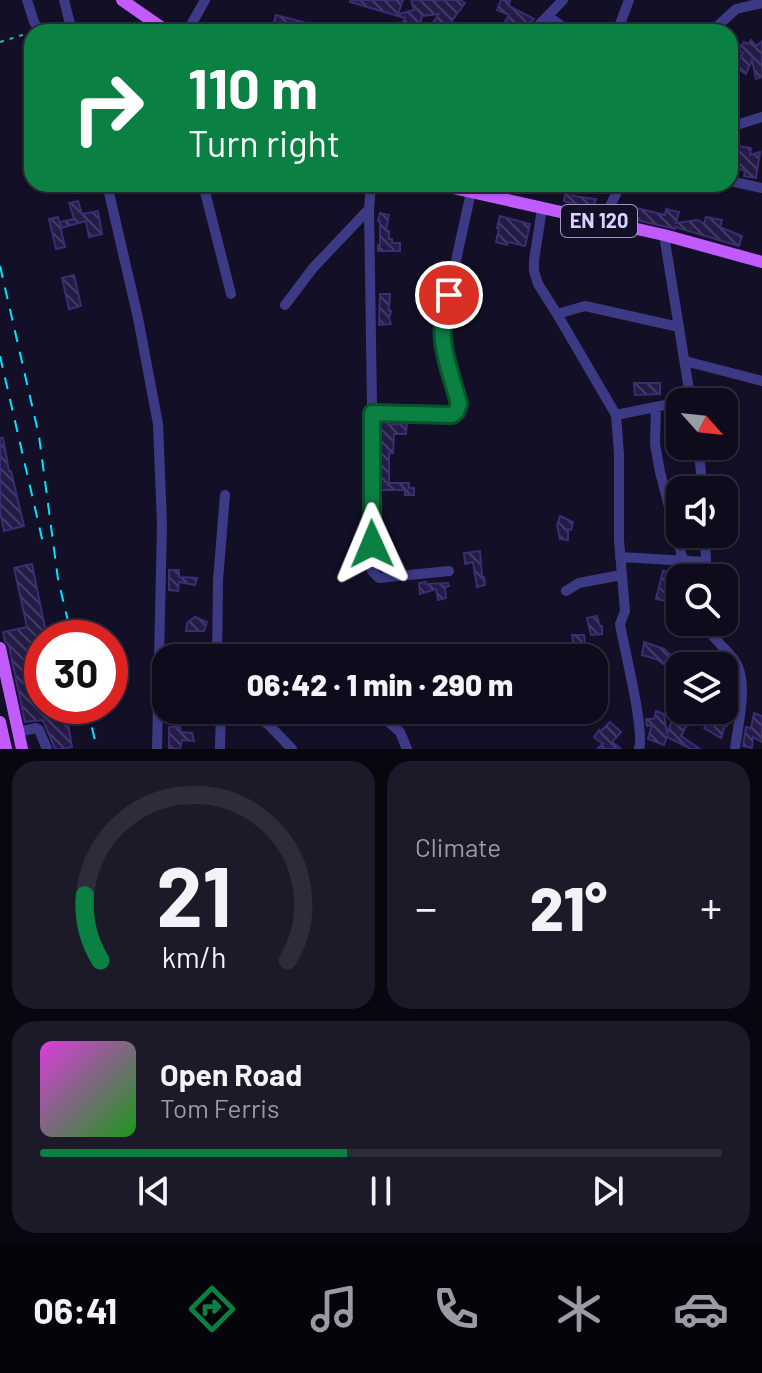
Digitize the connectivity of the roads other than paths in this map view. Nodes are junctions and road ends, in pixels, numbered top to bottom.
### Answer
1 (27, 0) edge
2 (64, 0) edge
3 (122, 0) edge
4 (205, 0) edge
5 (563, 0) edge
6 (629, 0) edge
7 (762, 3) edge
8 (734, 5) edge
9 (548, 16) junction
10 (35, 24) edge
11 (70, 24) edge
12 (156, 24) edge
13 (192, 24) edge
14 (540, 24) edge
15 (559, 24) edge
16 (620, 24) edge
17 (718, 24) edge
18 (762, 117) edge
19 (738, 124) edge
20 (738, 183) edge
21 (762, 188) edge
22 (109, 192) edge
23 (205, 192) edge
24 (370, 192) edge
25 (471, 192) joint
26 (617, 192) edge
27 (369, 209) junction
28 (542, 209) junction
29 (602, 222) junction
30 (664, 235) junction
31 (762, 262) edge
32 (231, 294) dead end
33 (285, 305) dead end
34 (557, 314) junction
35 (679, 327) junction
36 (685, 361) junction
37 (762, 381) edge
38 (686, 388) edge
39 (666, 405) edge
40 (656, 407) junction
41 (372, 413) junction
42 (616, 415) junction
43 (225, 495) dead end
44 (706, 548) edge
45 (620, 557) junction
46 (683, 560) junction
47 (706, 562) joint
48 (449, 571) dead end
49 (621, 575) junction
50 (566, 591) dead end
51 (712, 636) edge
52 (162, 644) edge
53 (217, 644) edge
54 (0, 648) edge
55 (14, 716) junction
56 (0, 721) edge
57 (160, 724) edge
58 (221, 724) edge
59 (268, 724) edge
60 (391, 724) edge
61 (18, 732) junction
62 (6, 749) edge
63 (22, 749) edge
64 (47, 749) edge
65 (157, 749) edge
66 (220, 749) edge
67 (292, 749) edge
68 (407, 749) edge
69 (639, 749) edge
70 (735, 749) edge

1 - 10 street
2 - 11 street
3 - 12 main road
4 - 13 street
5 - 9 street
6 - 16 street
7 - 8 street
8 - 17 street
9 - 14 street
9 - 15 street
18 - 19 street
20 - 21 street
22 - 52 street
23 - 32 street
24 - 27 street
25 - 28 main road, EN 120
25 - 41 street
26 - 29 street
27 - 33 street
27 - 41 street
28 - 29 main road, EN 120
28 - 34 street
29 - 30 main road, EN 120
30 - 31 main road, EN 120
30 - 35 street
34 - 35 street
34 - 42 street
35 - 36 street
36 - 37 street
36 - 38 street
39 - 40 street
40 - 42 street
40 - 46 street
41 - 48 street
42 - 45 street
43 - 53 street
44 - 47 street
45 - 46 street
45 - 49 street
46 - 47 street
49 - 50 street
49 - 69 street
51 - 70 street
54 - 55 main road
55 - 56 main road
55 - 61 main road
56 - 62 main road
57 - 65 street
58 - 66 street
59 - 67 street
60 - 68 street
61 - 63 main road
61 - 64 street

